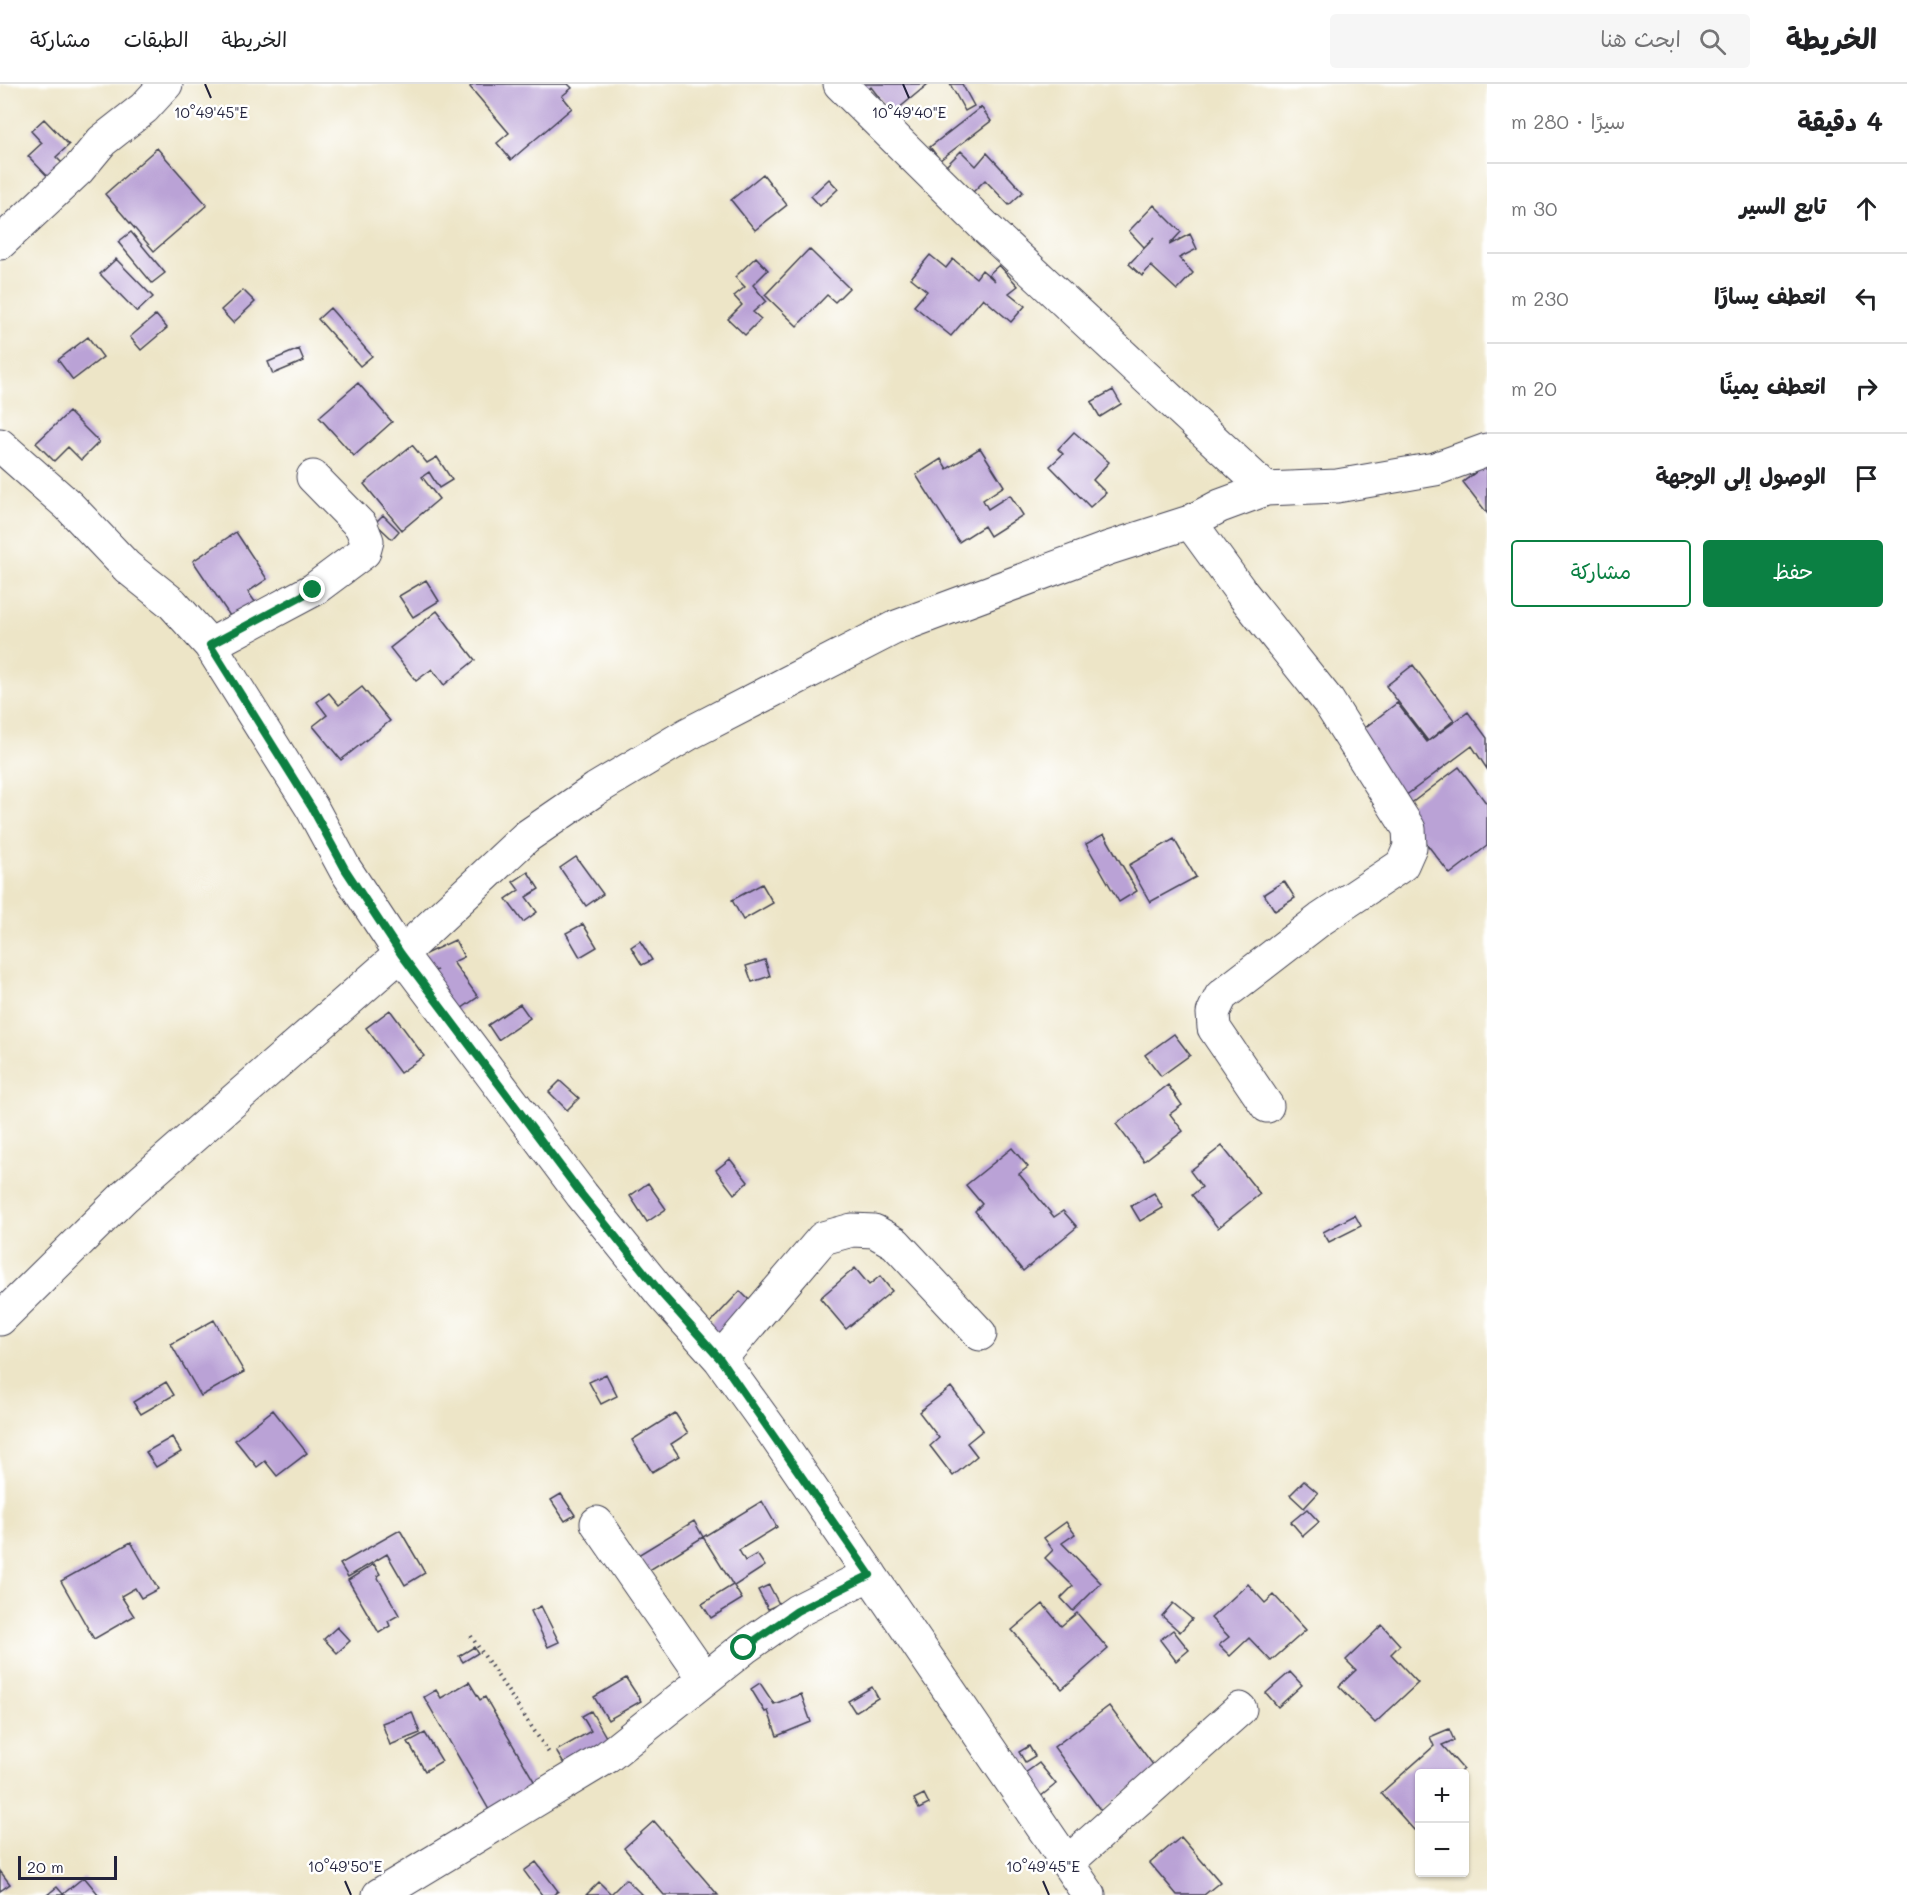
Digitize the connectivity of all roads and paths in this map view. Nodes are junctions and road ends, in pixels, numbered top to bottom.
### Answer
1 (166, 84) edge
2 (840, 84) edge
3 (0, 243) edge
4 (0, 445) edge
5 (1487, 450) edge
6 (313, 477) dead end
7 (1266, 489) junction
8 (1190, 522) junction
9 (210, 645) junction
10 (401, 954) junction
11 (1268, 1106) dead end
12 (0, 1318) edge
13 (980, 1334) dead end
14 (720, 1359) junction
15 (597, 1523) dead end
16 (870, 1575) junction
17 (471, 1636) dead end
18 (705, 1679) junction
19 (1240, 1709) dead end
20 (567, 1781) junction
21 (1067, 1863) junction
22 (379, 1895) edge
23 (1089, 1895) edge

1 - 3 street
2 - 7 street
4 - 9 street
5 - 7 street
6 - 9 street
7 - 8 street
8 - 10 street
8 - 11 street
9 - 10 street
10 - 12 street
10 - 14 street
13 - 14 street
14 - 16 street
15 - 18 street
16 - 18 street
16 - 21 street
17 - 20 path
18 - 20 street
19 - 21 street
20 - 22 street
21 - 23 street

